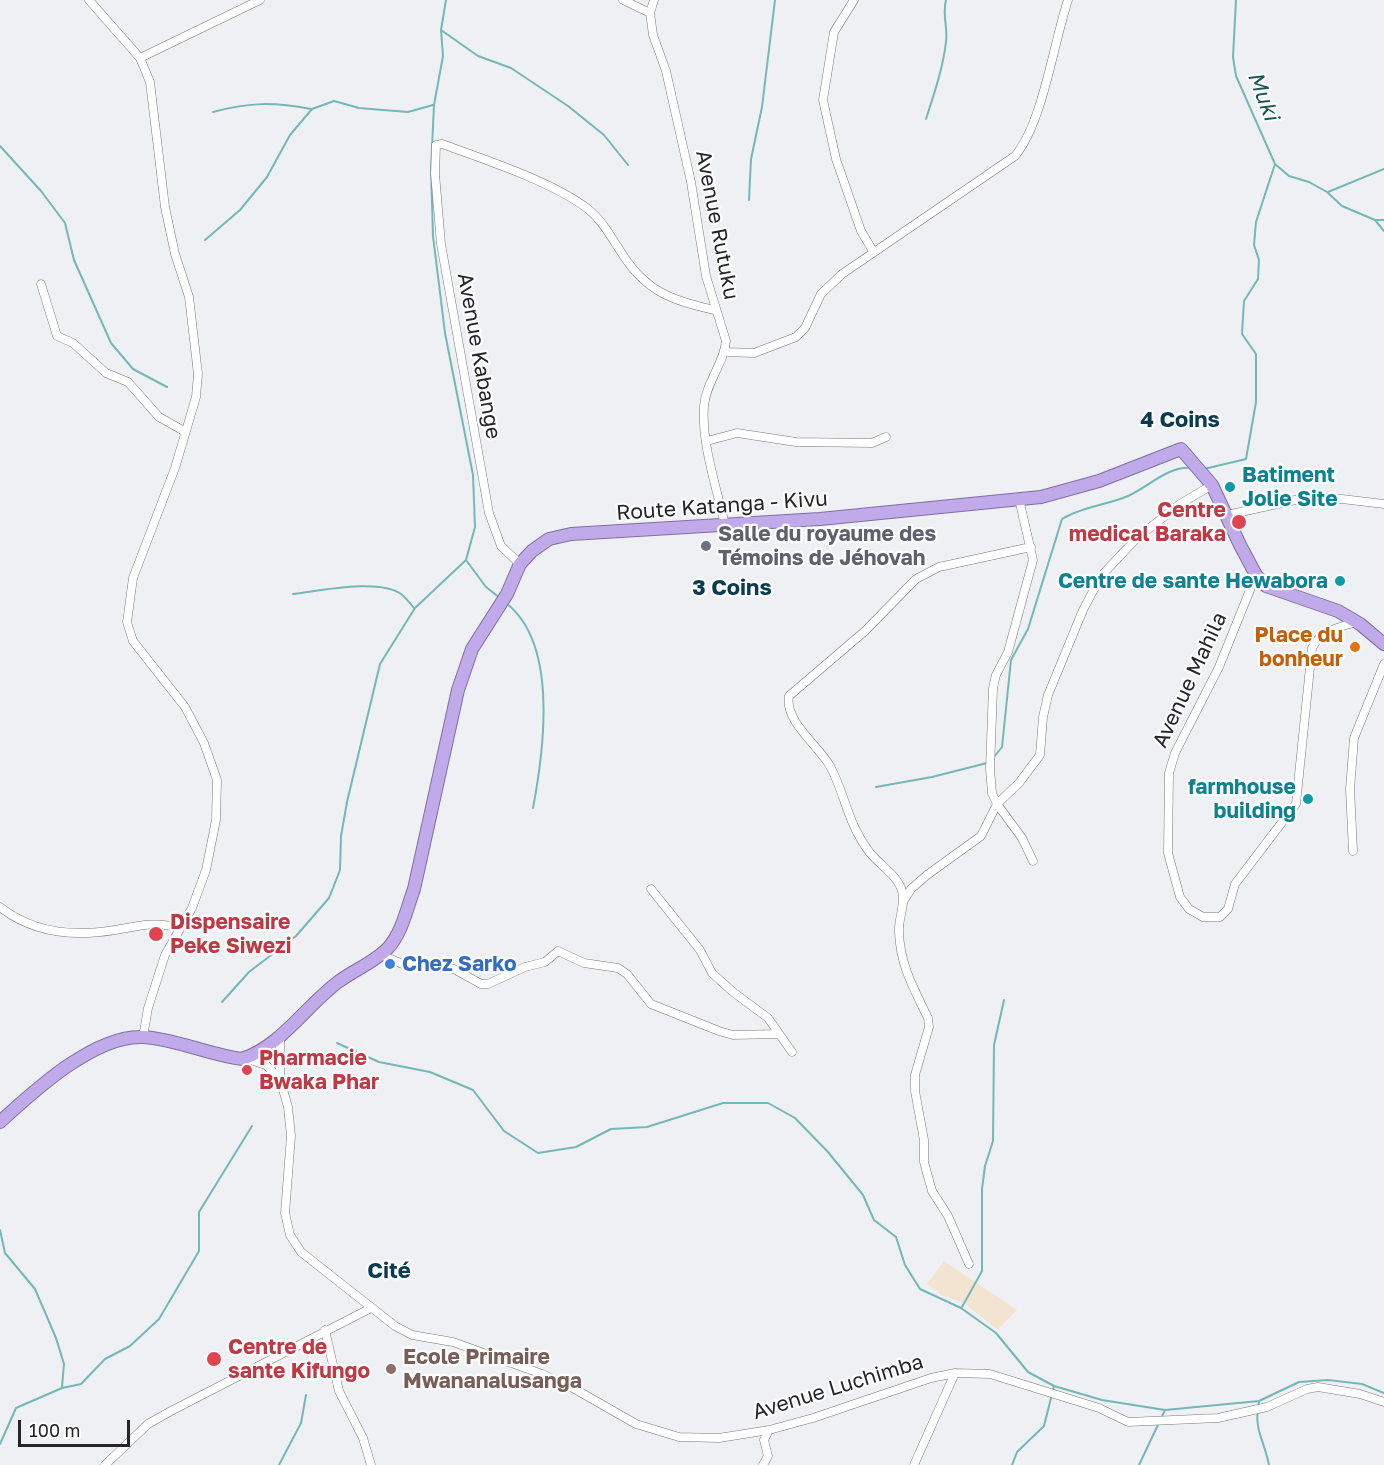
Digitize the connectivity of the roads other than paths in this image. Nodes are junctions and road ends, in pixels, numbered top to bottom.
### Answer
1 (89, 0) edge
2 (260, 0) edge
3 (623, 0) edge
4 (654, 0) edge
5 (854, 0) edge
6 (1068, 0) edge
7 (650, 13) junction
8 (140, 58) junction
9 (873, 251) junction
10 (41, 284) dead end
11 (715, 310) junction
12 (725, 352) junction
13 (184, 431) junction
14 (886, 437) dead end
15 (708, 441) junction
16 (1212, 485) junction
17 (1019, 499) junction
18 (1384, 504) edge
19 (1227, 515) junction
20 (725, 525) junction
21 (1031, 547) junction
22 (520, 564) junction
23 (1256, 575) junction
24 (1356, 622) junction
25 (1384, 644) edge
26 (1384, 664) edge
27 (997, 804) junction
28 (1353, 851) dead end
29 (1033, 861) dead end
30 (651, 889) dead end
31 (904, 900) junction
32 (0, 907) edge
33 (179, 928) junction
34 (381, 955) junction
35 (778, 1034) junction
36 (280, 1036) junction
37 (143, 1037) junction
38 (792, 1052) dead end
39 (243, 1059) junction
40 (280, 1079) junction
41 (0, 1122) edge
42 (969, 1264) dead end
43 (371, 1308) junction
44 (325, 1330) junction
45 (955, 1373) junction
46 (1384, 1402) edge
47 (769, 1430) junction
48 (105, 1465) edge
49 (371, 1465) edge
50 (763, 1465) edge
51 (914, 1465) edge

1 - 8 street
2 - 8 street
3 - 7 street
4 - 7 street, Avenue Rutuku
5 - 9 street
6 - 9 street
7 - 11 street, Avenue Rutuku
8 - 13 street
9 - 12 street
10 - 13 street
11 - 12 street, Avenue Rutuku
11 - 22 street, Avenue Kabange
12 - 15 street
13 - 33 street
14 - 15 street
15 - 20 street
16 - 17 highway, Route Katanga - Kivu
16 - 19 highway, Route Katanga - Kivu
16 - 27 street
17 - 20 highway, Route Katanga - Kivu
17 - 21 street
18 - 19 street
19 - 23 highway, Route Katanga - Kivu
20 - 22 highway, Route Katanga - Kivu
21 - 27 street
21 - 31 street
22 - 34 highway, Route Katanga - Kivu
23 - 24 highway
23 - 24 street, Avenue Mahila
24 - 25 highway
26 - 28 street
27 - 29 street
27 - 31 street
30 - 35 street
31 - 42 street
32 - 33 street
33 - 37 street
34 - 35 street
34 - 36 highway, Route Katanga - Kivu
35 - 38 street
36 - 39 highway, Route Katanga - Kivu
36 - 40 street, Avenue Luchimba
37 - 39 highway
37 - 41 highway
39 - 40 street
40 - 43 street, Avenue Luchimba
43 - 44 street
43 - 47 street, Avenue Luchimba
44 - 48 street
44 - 49 street
45 - 46 street, Avenue Luchimba
45 - 47 street, Avenue Luchimba
45 - 51 street
47 - 50 street

